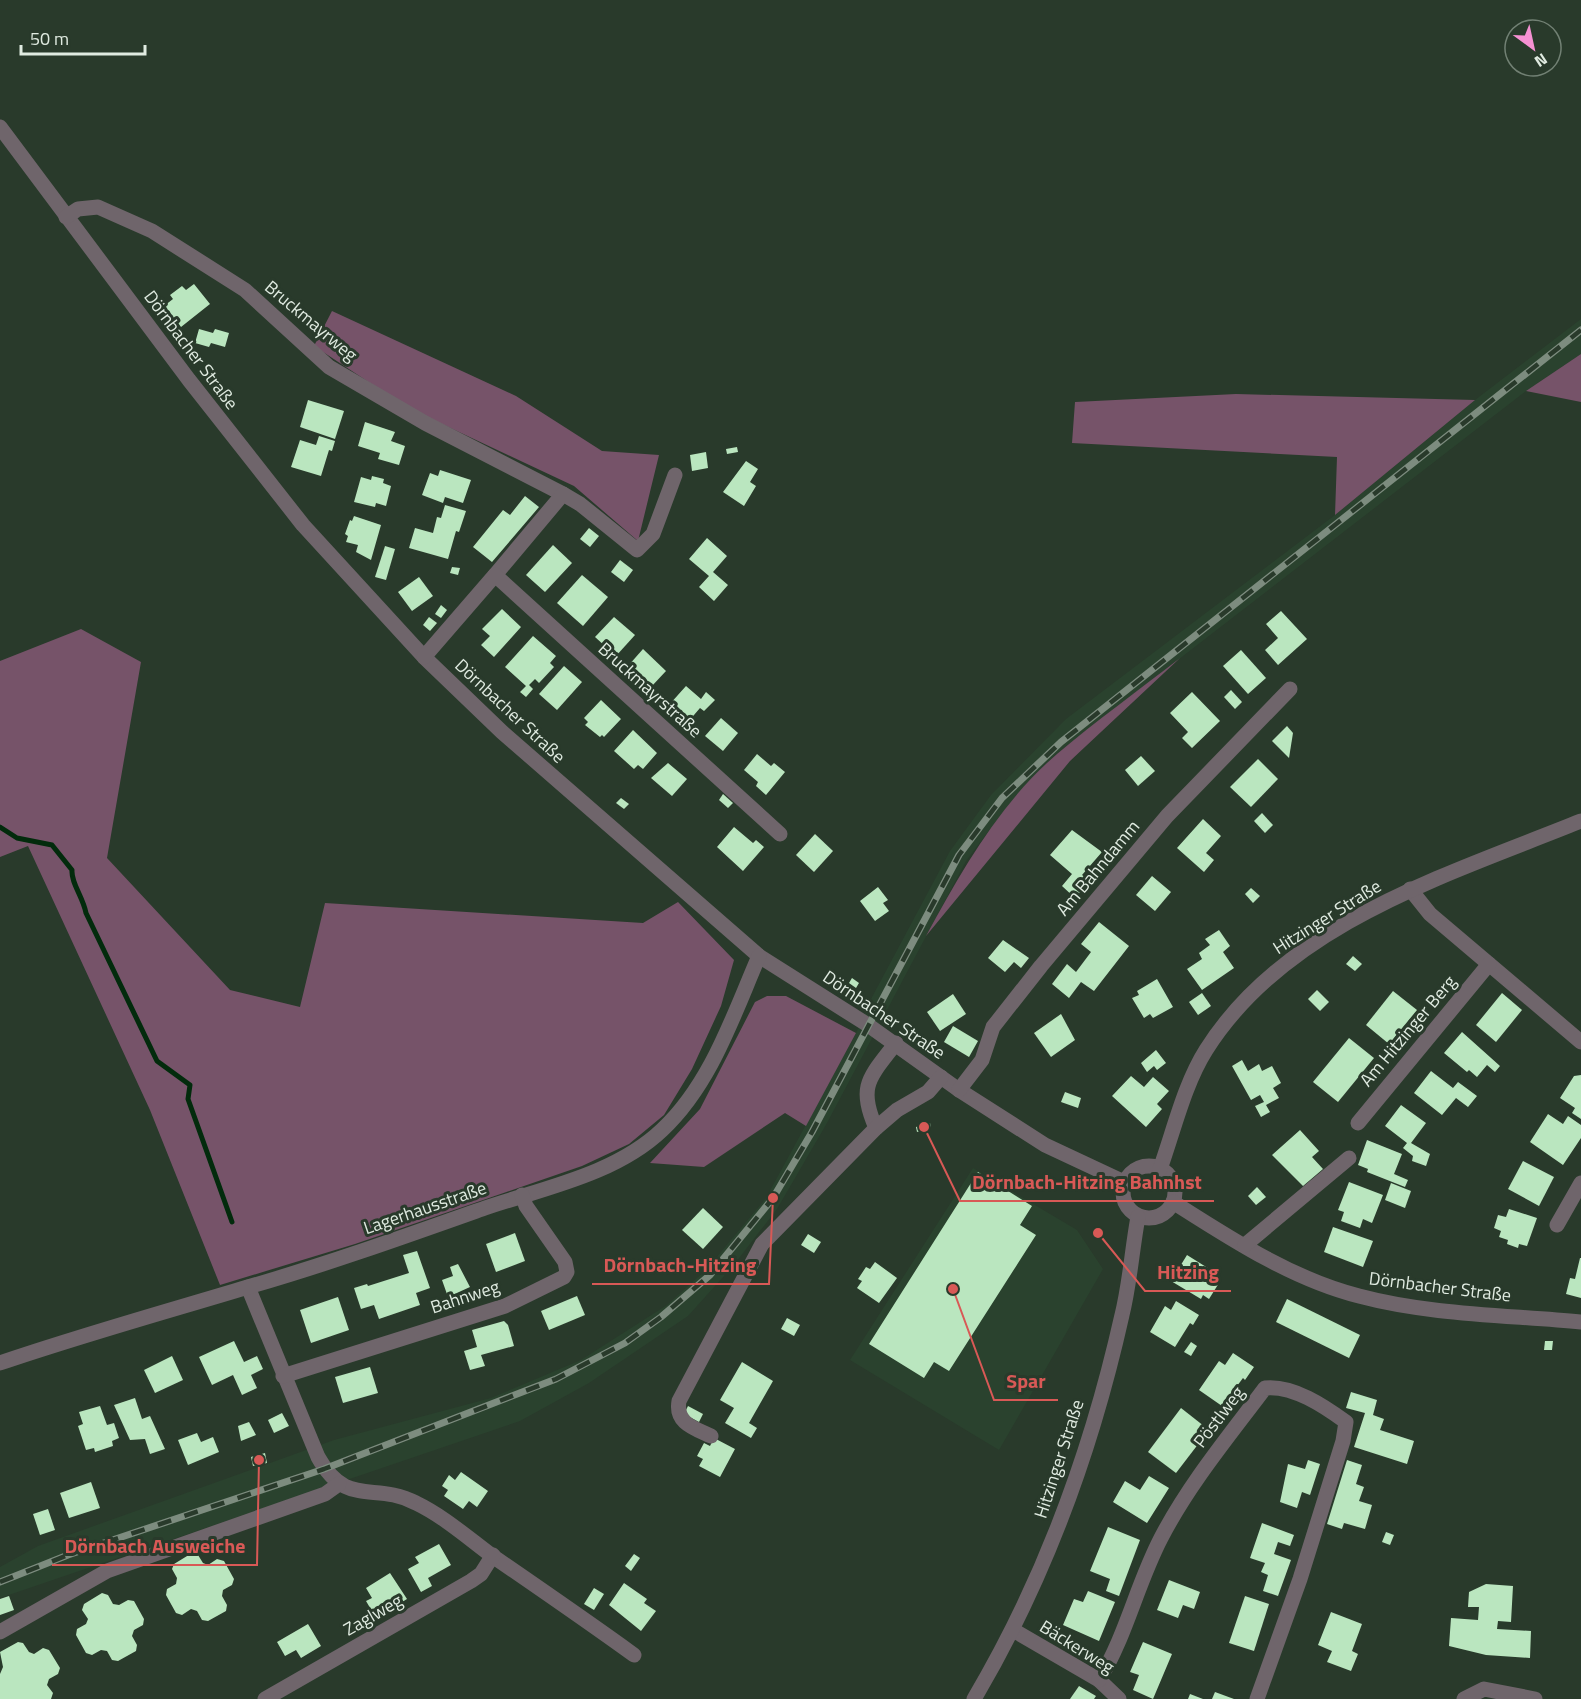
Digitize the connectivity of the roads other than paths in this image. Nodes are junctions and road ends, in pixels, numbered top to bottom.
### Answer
1 (0, 127) edge
2 (66, 217) junction
3 (675, 475) dead end
4 (563, 494) junction
5 (495, 575) junction
6 (424, 657) junction
7 (1290, 689) dead end
8 (1581, 821) edge
9 (780, 834) dead end
10 (1410, 889) junction
11 (759, 956) junction
12 (1489, 964) junction
13 (1581, 1042) edge
14 (896, 1043) junction
15 (941, 1077) junction
16 (959, 1090) junction
17 (1358, 1123) dead end
18 (876, 1128) junction
19 (1348, 1158) dead end
20 (1160, 1168) junction
21 (1124, 1182) junction
22 (1581, 1183) edge
23 (522, 1195) junction
24 (1173, 1202) junction
25 (1138, 1217) junction
26 (1557, 1225) dead end
27 (1245, 1245) junction
28 (248, 1287) junction
29 (1581, 1322) edge
30 (0, 1364) edge
31 (283, 1376) junction
32 (711, 1436) dead end
33 (339, 1484) junction
34 (493, 1556) junction
35 (1013, 1630) junction
36 (0, 1632) edge
37 (634, 1655) dead end
38 (1099, 1680) junction
39 (265, 1699) edge
40 (974, 1699) edge
41 (1119, 1699) edge
42 (1257, 1699) edge
43 (1464, 1699) edge
44 (1535, 1699) edge

1 - 2 street, Dörnbacher Straße
2 - 4 street, Bruckmayrweg
2 - 6 street, Dörnbacher Straße
3 - 4 street
4 - 5 street
5 - 6 street
5 - 9 street, Bruckmayrstraße
6 - 11 street, Dörnbacher Straße
7 - 16 street, Am Bahndamm
8 - 10 street, Hitzinger Straße
10 - 12 street
10 - 20 street, Hitzinger Straße
11 - 14 street, Dörnbacher Straße
11 - 23 street, Lagerhausstraße
12 - 13 street
12 - 17 street, Am Hitzinger Berg
14 - 15 street, Dörnbacher Straße
14 - 18 street
15 - 16 street, Dörnbacher Straße
15 - 18 street
16 - 21 street, Dörnbacher Straße
18 - 32 street
19 - 27 street
20 - 21 street
20 - 24 street
21 - 25 street
22 - 26 street
23 - 28 street, Lagerhausstraße
23 - 31 street, Bahnweg
24 - 25 street
24 - 27 street, Dörnbacher Straße
25 - 35 street, Hitzinger Straße
27 - 29 street, Dörnbacher Straße
28 - 30 street, Lagerhausstraße
28 - 31 street
31 - 33 street
33 - 34 street
33 - 36 street
34 - 37 street
34 - 39 street, Zaglweg
35 - 38 street, Bäckerweg
35 - 40 street, Hitzinger Straße
38 - 41 street, Bäckerweg
38 - 42 street, Pöstlweg
43 - 44 street

